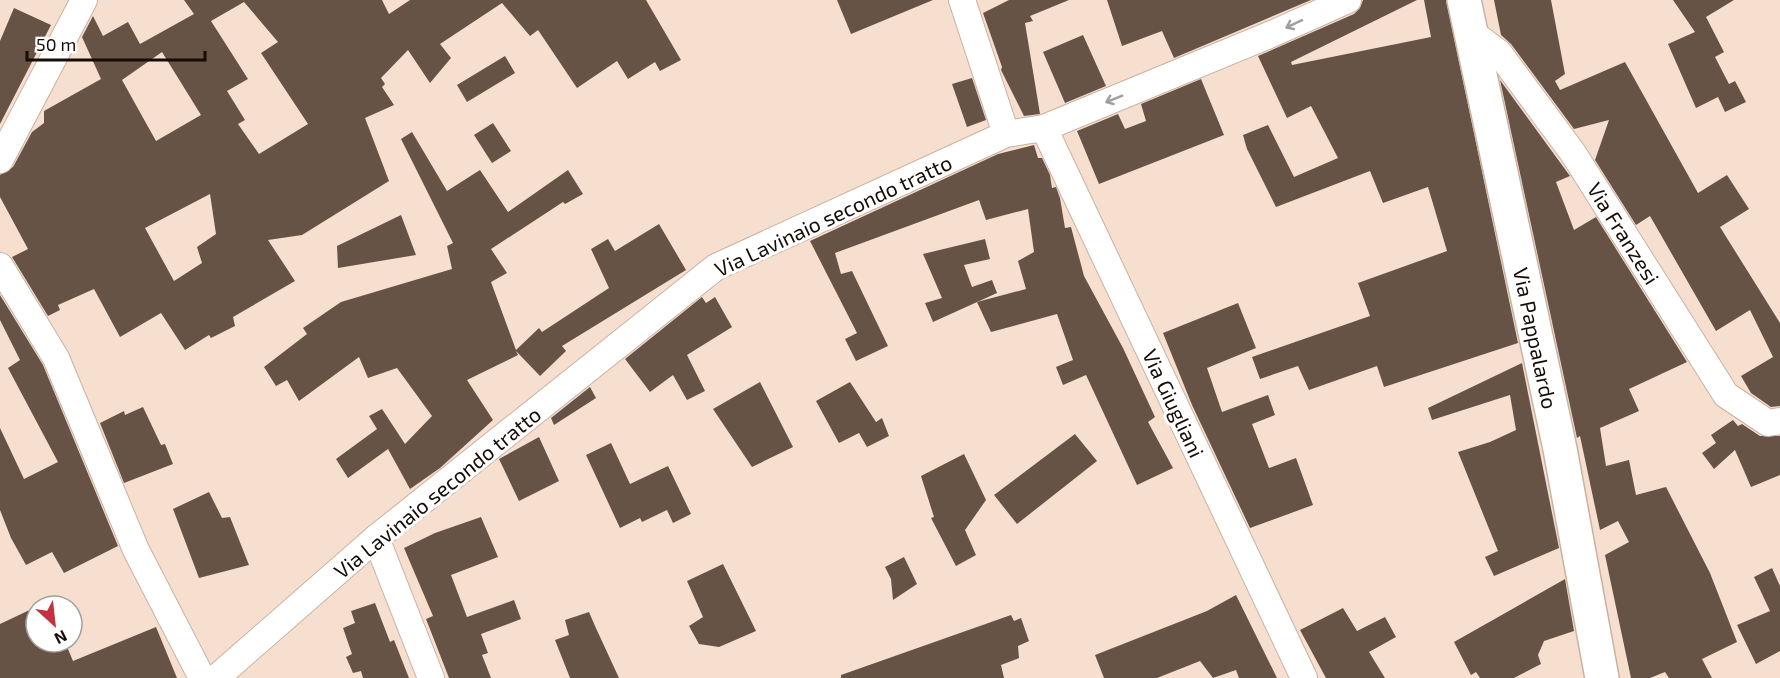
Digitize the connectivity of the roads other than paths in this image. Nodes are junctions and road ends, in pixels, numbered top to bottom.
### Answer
1 (84, 0) edge
2 (962, 0) edge
3 (1348, 0) edge
4 (1464, 0) edge
5 (1471, 32) junction
6 (1044, 128) junction
7 (1006, 134) junction
8 (0, 160) edge
9 (0, 266) edge
10 (1780, 421) edge
11 (376, 538) junction
12 (202, 678) edge
13 (216, 678) edge
14 (431, 678) edge
15 (1304, 678) edge
16 (1602, 678) edge

1 - 8 street
2 - 7 street
3 -> 6 street, Via Lavinaio secondo tratto
4 - 5 main road, Via Pappalardo
5 - 10 street, Via Franzesi
5 - 16 main road, Via Pappalardo
6 - 7 street, Via Lavinaio secondo tratto
6 - 15 street, Via Giugliani
7 - 11 street, Via Lavinaio secondo tratto
9 - 12 street
11 - 13 street, Via Lavinaio secondo tratto
11 - 14 street

